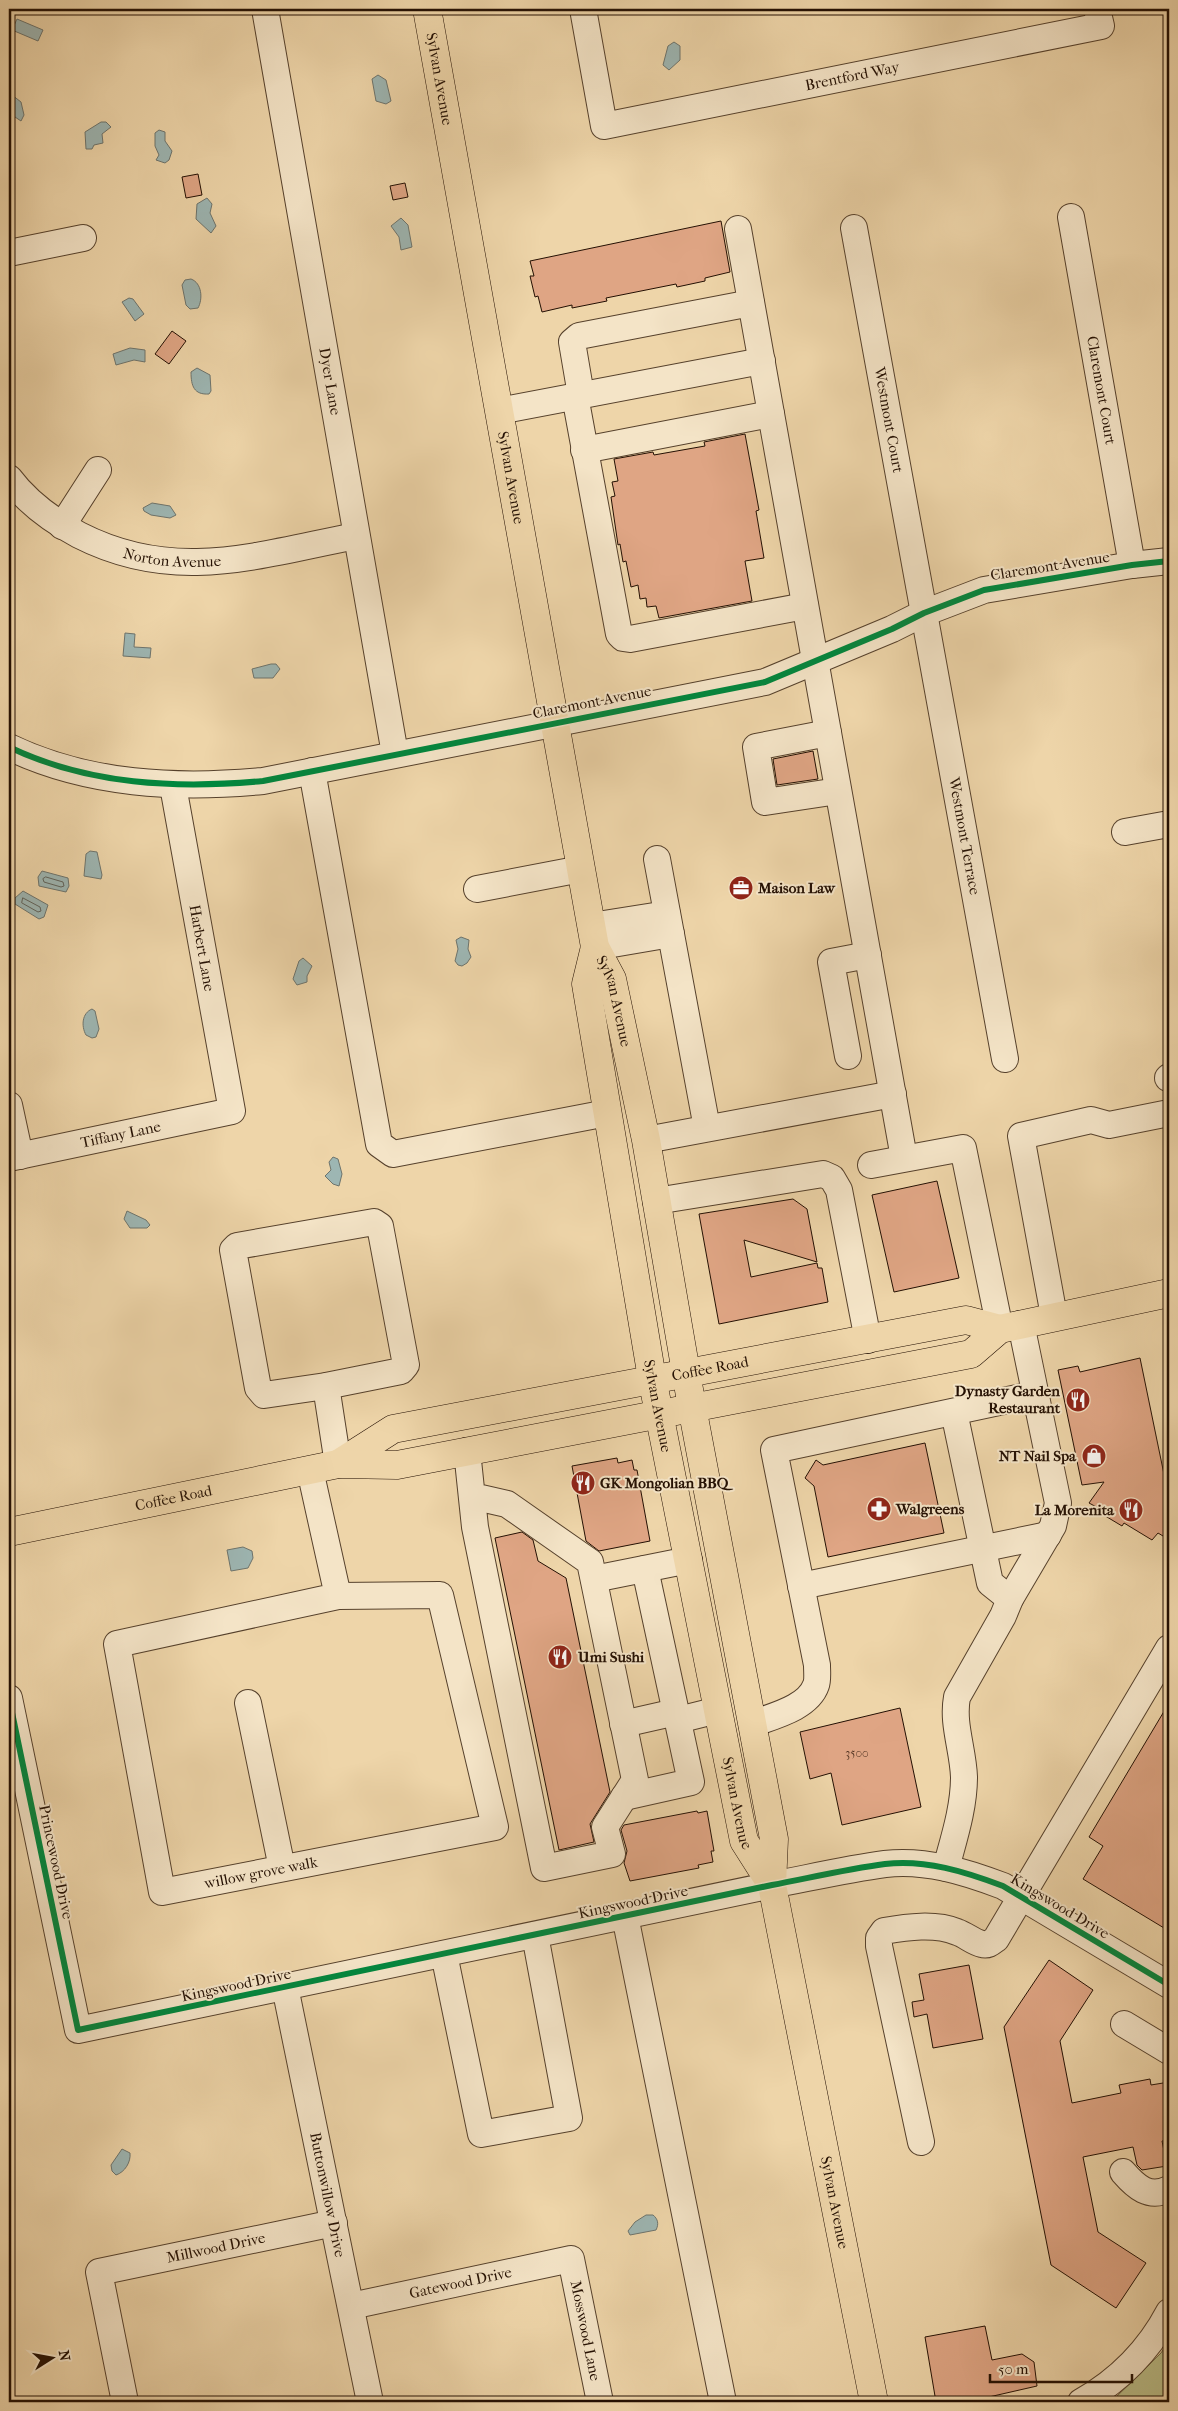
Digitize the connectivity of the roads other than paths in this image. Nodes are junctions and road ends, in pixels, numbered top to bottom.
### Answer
1 (265, 9) edge
2 (427, 9) edge
3 (583, 9) edge
4 (1099, 17) edge
5 (1071, 217) dead end
6 (854, 228) dead end
7 (738, 229) dead end
8 (83, 238) dead end
9 (9, 253) edge
10 (751, 303) junction
11 (762, 360) junction
12 (578, 396) junction
13 (499, 411) junction
14 (771, 414) junction
15 (584, 450) junction
16 (98, 470) dead end
17 (9, 478) edge
18 (62, 526) junction
19 (356, 536) junction
20 (1169, 561) edge
21 (1132, 565) junction
22 (805, 606) junction
23 (924, 613) junction
24 (815, 662) junction
25 (555, 722) junction
26 (828, 732) junction
27 (9, 747) edge
28 (395, 754) junction
29 (312, 771) junction
30 (173, 786) junction
31 (838, 790) junction
32 (1169, 824) edge
33 (1125, 832) dead end
34 (657, 859) dead end
35 (581, 869) junction
36 (477, 889) dead end
37 (669, 924) junction
38 (593, 937) junction
39 (868, 955) junction
40 (848, 1056) dead end
41 (1005, 1059) dead end
42 (893, 1094) junction
43 (9, 1105) edge
44 (232, 1111) joint
45 (606, 1113) junction
46 (1169, 1113) edge
47 (707, 1128) junction
48 (646, 1140) junction
49 (14, 1157) edge
50 (904, 1158) junction
51 (871, 1165) dead end
52 (656, 1201) junction
53 (1169, 1296) edge
54 (1054, 1316) junction
55 (1011, 1326) junction
56 (868, 1340) junction
57 (686, 1372) junction
58 (652, 1378) junction
59 (326, 1386) junction
60 (1036, 1394) junction
61 (692, 1407) junction
62 (954, 1412) junction
63 (660, 1414) junction
64 (468, 1451) junction
65 (338, 1464) junction
66 (310, 1470) junction
67 (472, 1496) junction
68 (9, 1532) edge
69 (1048, 1534) junction
70 (983, 1549) junction
71 (689, 1560) junction
72 (645, 1569) junction
73 (594, 1579) junction
74 (801, 1586) junction
75 (338, 1596) junction
76 (1010, 1599) junction
77 (1169, 1648) edge
78 (9, 1698) edge
79 (248, 1703) dead end
80 (718, 1710) junction
81 (677, 1716) junction
82 (623, 1724) junction
83 (752, 1724) junction
84 (19, 1796) edge
85 (624, 1797) junction
86 (282, 1868) junction
87 (946, 1868) junction
88 (772, 1885) junction
89 (1022, 1897) junction
90 (625, 1916) junction
91 (535, 1935) junction
92 (444, 1954) junction
93 (1169, 1985) edge
94 (285, 1987) junction
95 (1124, 2024) dead end
96 (78, 2030) joint
97 (1169, 2051) edge
98 (921, 2142) dead end
99 (1123, 2172) dead end
100 (1169, 2189) edge
101 (334, 2223) junction
102 (571, 2259) joint
103 (351, 2306) junction
104 (1169, 2312) edge
105 (125, 2402) edge
106 (370, 2402) edge
107 (600, 2402) edge
108 (723, 2402) edge
109 (874, 2402) edge
110 (1081, 2402) edge

1 - 19 street, Dyer Lane
2 - 13 main road, Sylvan Avenue
3 - 4 street, Brentford Way
5 - 21 street, Claremont Court
6 - 23 street, Westmont Court
7 - 10 street
8 - 9 street
10 - 11 street
10 - 12 street
11 - 12 street
11 - 14 street
12 - 13 street
12 - 15 street
13 - 25 main road, Sylvan Avenue
14 - 15 street
14 - 22 street
15 - 22 street
16 - 18 street
17 - 18 street, Norton Avenue
18 - 19 street, Norton Avenue
19 - 28 street, Dyer Lane
20 - 21 street, Claremont Avenue
21 - 23 street, Claremont Avenue
22 - 24 street
23 - 24 street, Claremont Avenue
23 - 41 street, Westmont Terrace
24 - 25 street, Claremont Avenue
24 - 26 street
25 - 28 street, Claremont Avenue
25 - 35 main road, Sylvan Avenue
26 - 31 street
26 - 31 street
27 - 30 street, Claremont Avenue
28 - 29 street, Claremont Avenue
29 - 30 street, Claremont Avenue
29 - 45 street
30 - 44 street, Harbert Lane
31 - 39 street
32 - 33 street
34 - 37 street
35 - 36 street
35 - 38 main road, Sylvan Avenue
37 - 38 street
37 - 47 street
38 - 45 main road, Sylvan Avenue
38 - 48 main road, Sylvan Avenue
39 - 40 street
39 - 42 street
42 - 47 street
42 - 50 street
43 - 49 street
44 - 49 street, Tiffany Lane
45 - 58 main road, Sylvan Avenue
46 - 54 street
47 - 48 street
48 - 52 main road, Sylvan Avenue
50 - 51 street
50 - 55 street
52 - 56 street
52 - 57 main road, Sylvan Avenue
53 - 54 main road, Coffee Road
54 - 55 main road, Coffee Road
55 - 56 main road, Coffee Road
55 - 60 street
55 - 61 main road, Coffee Road
56 - 57 main road, Coffee Road
57 - 58 main road, Coffee Road
57 - 61 main road, Sylvan Avenue
58 - 63 main road, Sylvan Avenue
58 - 65 main road, Coffee Road
59 - 59 street
59 - 65 street
60 - 62 street
60 - 69 street
61 - 63 main road, Coffee Road
61 - 83 main road, Sylvan Avenue
62 - 70 street
62 - 74 street
63 - 64 main road, Coffee Road
63 - 71 main road, Sylvan Avenue
64 - 65 main road, Coffee Road
64 - 67 street
65 - 66 main road, Coffee Road
66 - 68 main road, Coffee Road
66 - 75 street
67 - 73 street
67 - 85 street
69 - 70 street
69 - 76 street
70 - 74 street
70 - 76 street
71 - 72 street
71 - 80 main road, Sylvan Avenue
72 - 73 street
72 - 81 street
73 - 82 street
74 - 83 street
75 - 86 street, willow grove walk
75 - 86 street, willow grove walk
76 - 87 street
77 - 89 street
78 - 84 street, Princewood Drive
79 - 86 street
80 - 81 street
80 - 88 main road, Sylvan Avenue
81 - 82 street
81 - 85 street
82 - 85 street
83 - 88 main road, Sylvan Avenue
84 - 96 street, Princewood Drive
87 - 88 street, Kingswood Drive
87 - 89 street, Kingswood Drive
88 - 90 street, Kingswood Drive
88 - 109 main road, Sylvan Avenue
89 - 93 street, Kingswood Drive
89 - 98 street
90 - 91 street, Kingswood Drive
90 - 108 street
91 - 92 street, Kingswood Drive
91 - 92 street
92 - 94 street, Kingswood Drive
94 - 96 street, Kingswood Drive
94 - 101 street, Buttonwillow Drive
95 - 97 street
99 - 100 street
101 - 103 street, Buttonwillow Drive
101 - 105 street, Millwood Drive
102 - 103 street, Gatewood Drive
102 - 107 street, Mosswood Lane
103 - 106 street, Buttonwillow Drive
104 - 110 street

